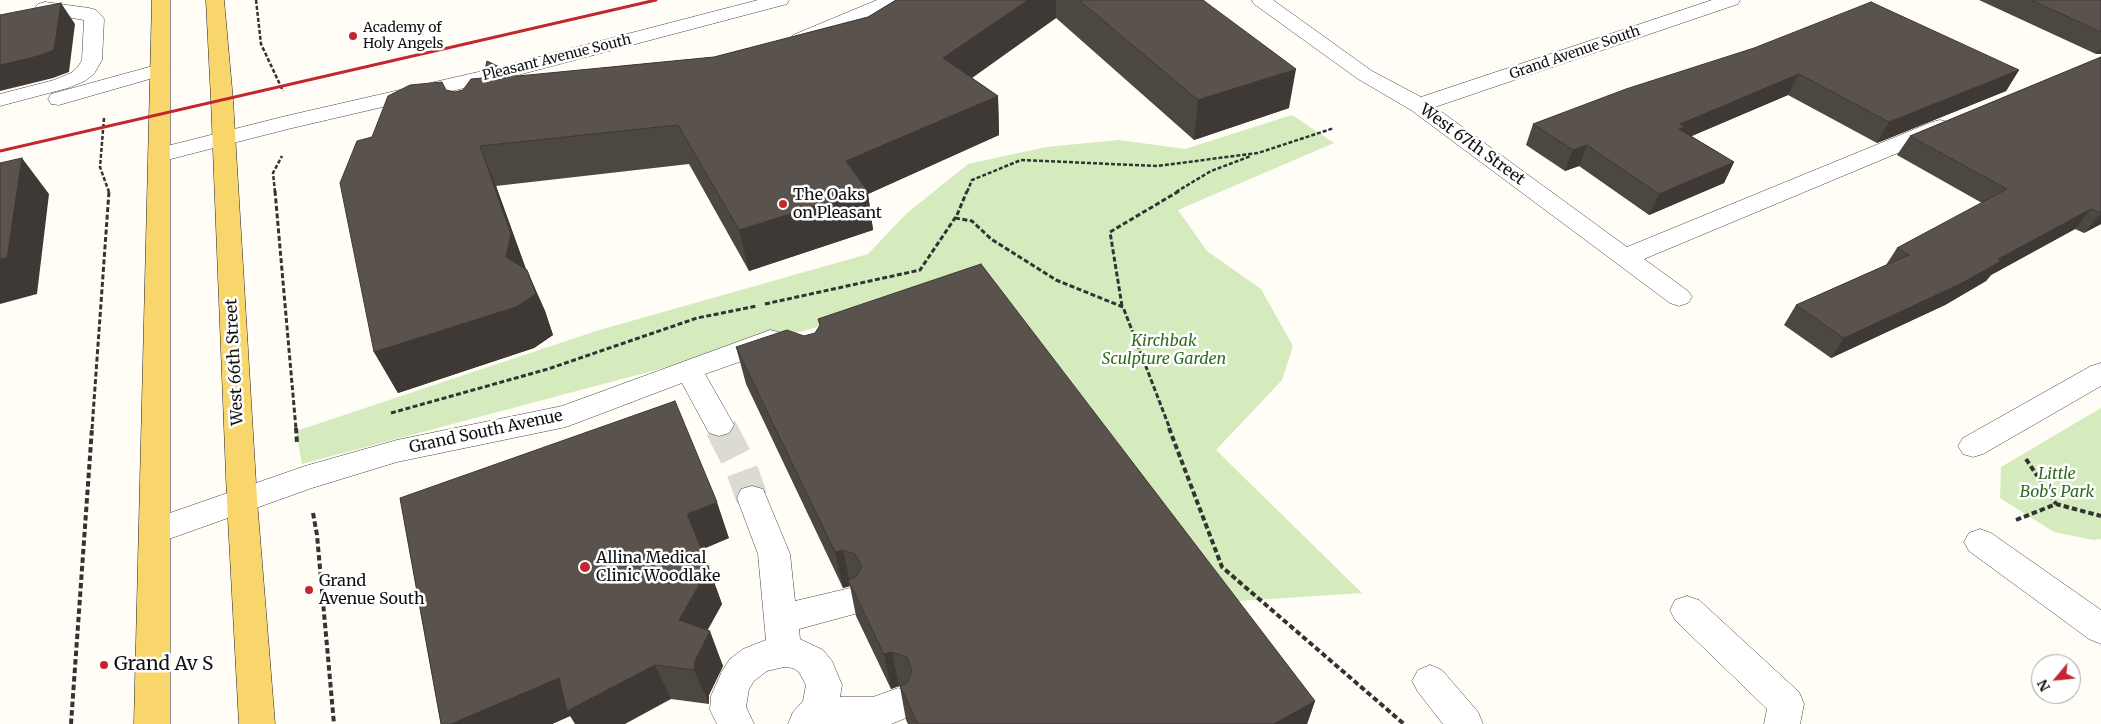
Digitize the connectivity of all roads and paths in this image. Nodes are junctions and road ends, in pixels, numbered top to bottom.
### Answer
1 (162, 0) edge
2 (215, 0) edge
3 (256, 0) edge
4 (780, 0) edge
5 (893, 0) edge
6 (1261, 0) edge
7 (1731, 0) edge
8 (42, 8) edge
9 (784, 44) edge
10 (160, 70) junction
11 (571, 75) edge
12 (495, 81) junction
13 (112, 84) junction
14 (0, 100) edge
15 (1419, 105) junction
16 (0, 117) edge
17 (1964, 117) edge
18 (286, 123) junction
19 (1334, 128) dead end
20 (224, 139) junction
21 (1258, 153) junction
22 (159, 155) junction
23 (955, 218) junction
24 (1625, 257) junction
25 (1679, 297) dead end
26 (1123, 306) junction
27 (796, 352) edge
28 (690, 371) junction
29 (2101, 373) edge
30 (388, 414) dead end
31 (719, 425) tunnel mouth
32 (2001, 430) junction
33 (306, 441) dead end
34 (297, 444) junction
35 (1973, 446) dead end
36 (305, 478) junction
37 (752, 498) tunnel mouth
38 (242, 500) junction
39 (2056, 504) junction
40 (2101, 516) edge
41 (155, 530) junction
42 (1980, 542) joint
43 (850, 602) edge
44 (1687, 610) dead end
45 (2101, 629) edge
46 (783, 636) junction
47 (1430, 681) dead end
48 (898, 704) dead end
49 (1784, 714) edge
50 (811, 719) edge
51 (71, 724) edge
52 (152, 724) edge
53 (257, 724) edge
54 (334, 724) edge
55 (736, 724) edge
56 (1404, 724) edge
57 (1465, 724) edge

1 - 10 main road
2 - 20 main road, West 66th Street
3 - 18 path
4 - 12 street, Pleasant Avenue South
5 - 9 street
6 - 15 street, West 67th Street
7 - 15 street, Grand Avenue South
8 - 14 street
10 - 13 street
10 - 22 main road
11 - 12 street
12 - 18 street, Pleasant Avenue South
13 - 16 street
13 - 51 path
15 - 24 street, West 67th Street
17 - 24 street
18 - 20 street, Pleasant Avenue South
18 - 34 path
19 - 21 path
20 - 22 street, Pleasant Avenue South
20 - 38 main road, West 66th Street
21 - 23 path
21 - 26 path
22 - 41 main road
23 - 26 path
23 - 30 path
24 - 25 street, West 67th Street
26 - 56 path
27 - 28 street, Grand South Avenue
28 - 31 street
28 - 36 street, Grand South Avenue
29 - 32 street
32 - 35 street
32 - 39 path
33 - 34 path
34 - 36 path
36 - 38 street, Grand South Avenue
36 - 54 path
37 - 46 street
38 - 41 street, Grand South Avenue
38 - 53 main road, West 66th Street
39 - 40 path
39 - 42 path
41 - 52 main road
42 - 45 street
43 - 46 street
44 - 49 street
46 - 50 street
46 - 55 street
47 - 57 street
48 - 50 street

